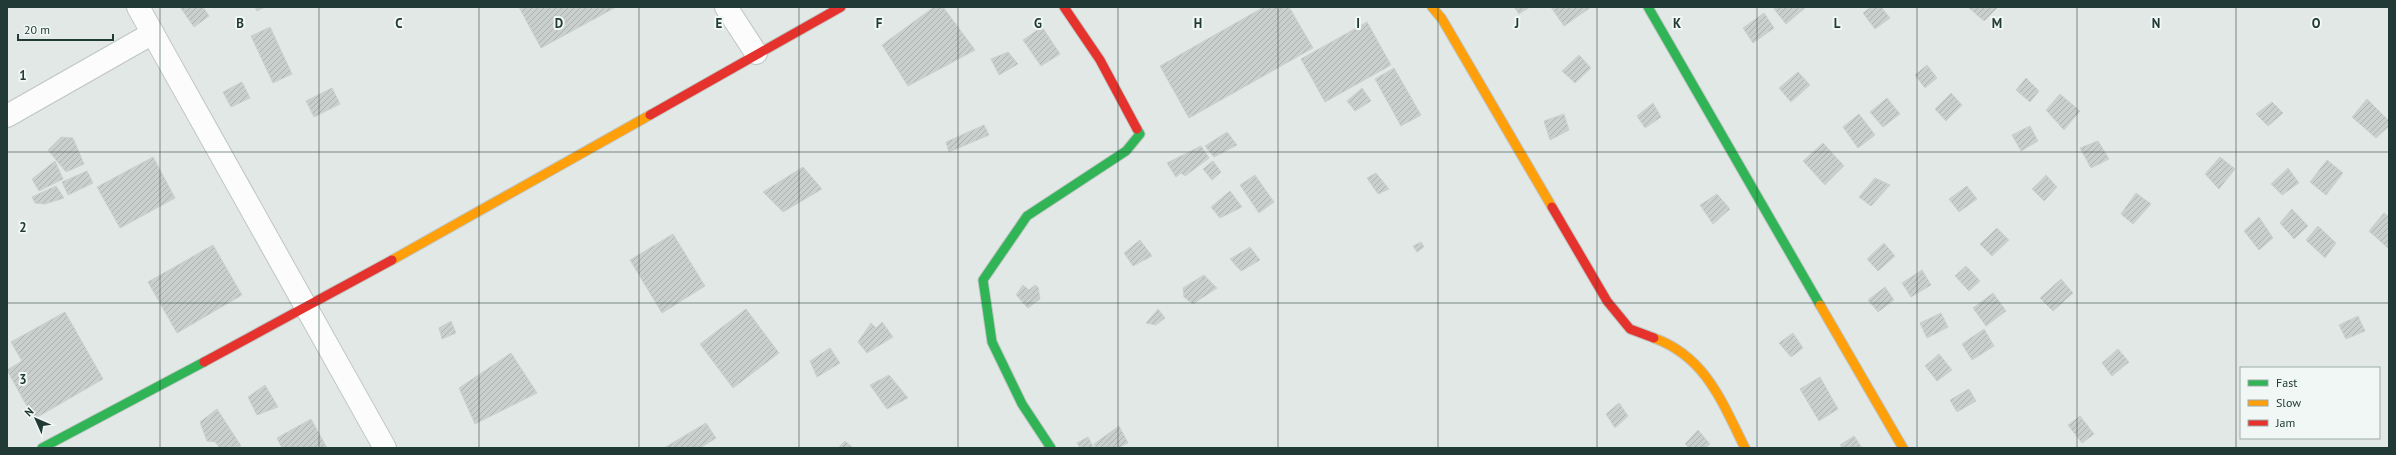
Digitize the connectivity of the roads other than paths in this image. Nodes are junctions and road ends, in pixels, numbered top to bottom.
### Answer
1 (138, 7) edge
2 (726, 7) edge
3 (841, 7) edge
4 (1064, 7) edge
5 (1432, 7) edge
6 (1648, 7) edge
7 (153, 33) junction
8 (756, 53) junction
9 (7, 116) edge
10 (307, 308) junction
11 (42, 448) edge
12 (385, 448) edge
13 (1051, 448) edge
14 (1745, 448) edge
15 (1902, 448) edge

1 - 7 street
2 - 8 street
3 - 8 street
4 - 13 street
5 - 14 street
6 - 15 street
7 - 9 street
7 - 10 street
8 - 10 street
10 - 11 street
10 - 12 street

